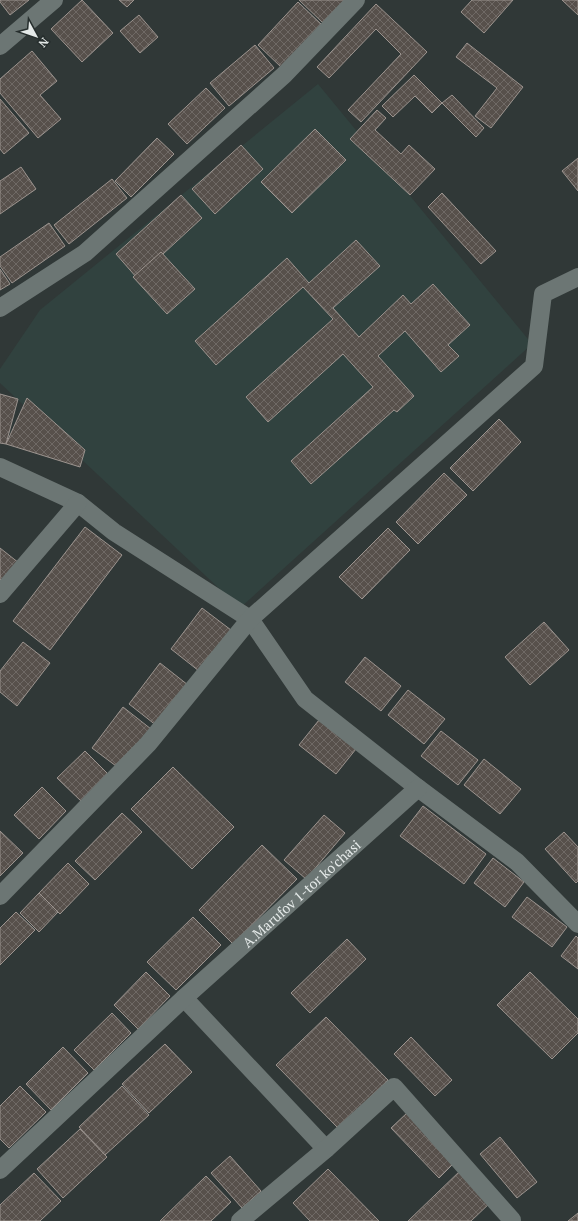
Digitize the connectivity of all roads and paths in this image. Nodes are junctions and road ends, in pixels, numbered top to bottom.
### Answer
1 (54, 0) edge
2 (356, 0) edge
3 (0, 46) edge
4 (578, 277) edge
5 (0, 308) edge
6 (0, 467) edge
7 (78, 503) junction
8 (0, 594) edge
9 (250, 619) junction
10 (418, 788) junction
11 (0, 896) edge
12 (578, 924) edge
13 (184, 998) junction
14 (326, 1149) junction
15 (0, 1170) edge
16 (512, 1220) edge
17 (240, 1221) edge

1 - 3 street
2 - 5 street
4 - 9 street
6 - 7 street
7 - 8 street
7 - 9 street
9 - 10 street
9 - 11 street
10 - 12 street
10 - 13 street, A.Marufov 1-tor ko'chasi
13 - 14 street
13 - 15 street, A.Marufov 1-tor ko'chasi
14 - 16 street
14 - 17 street

